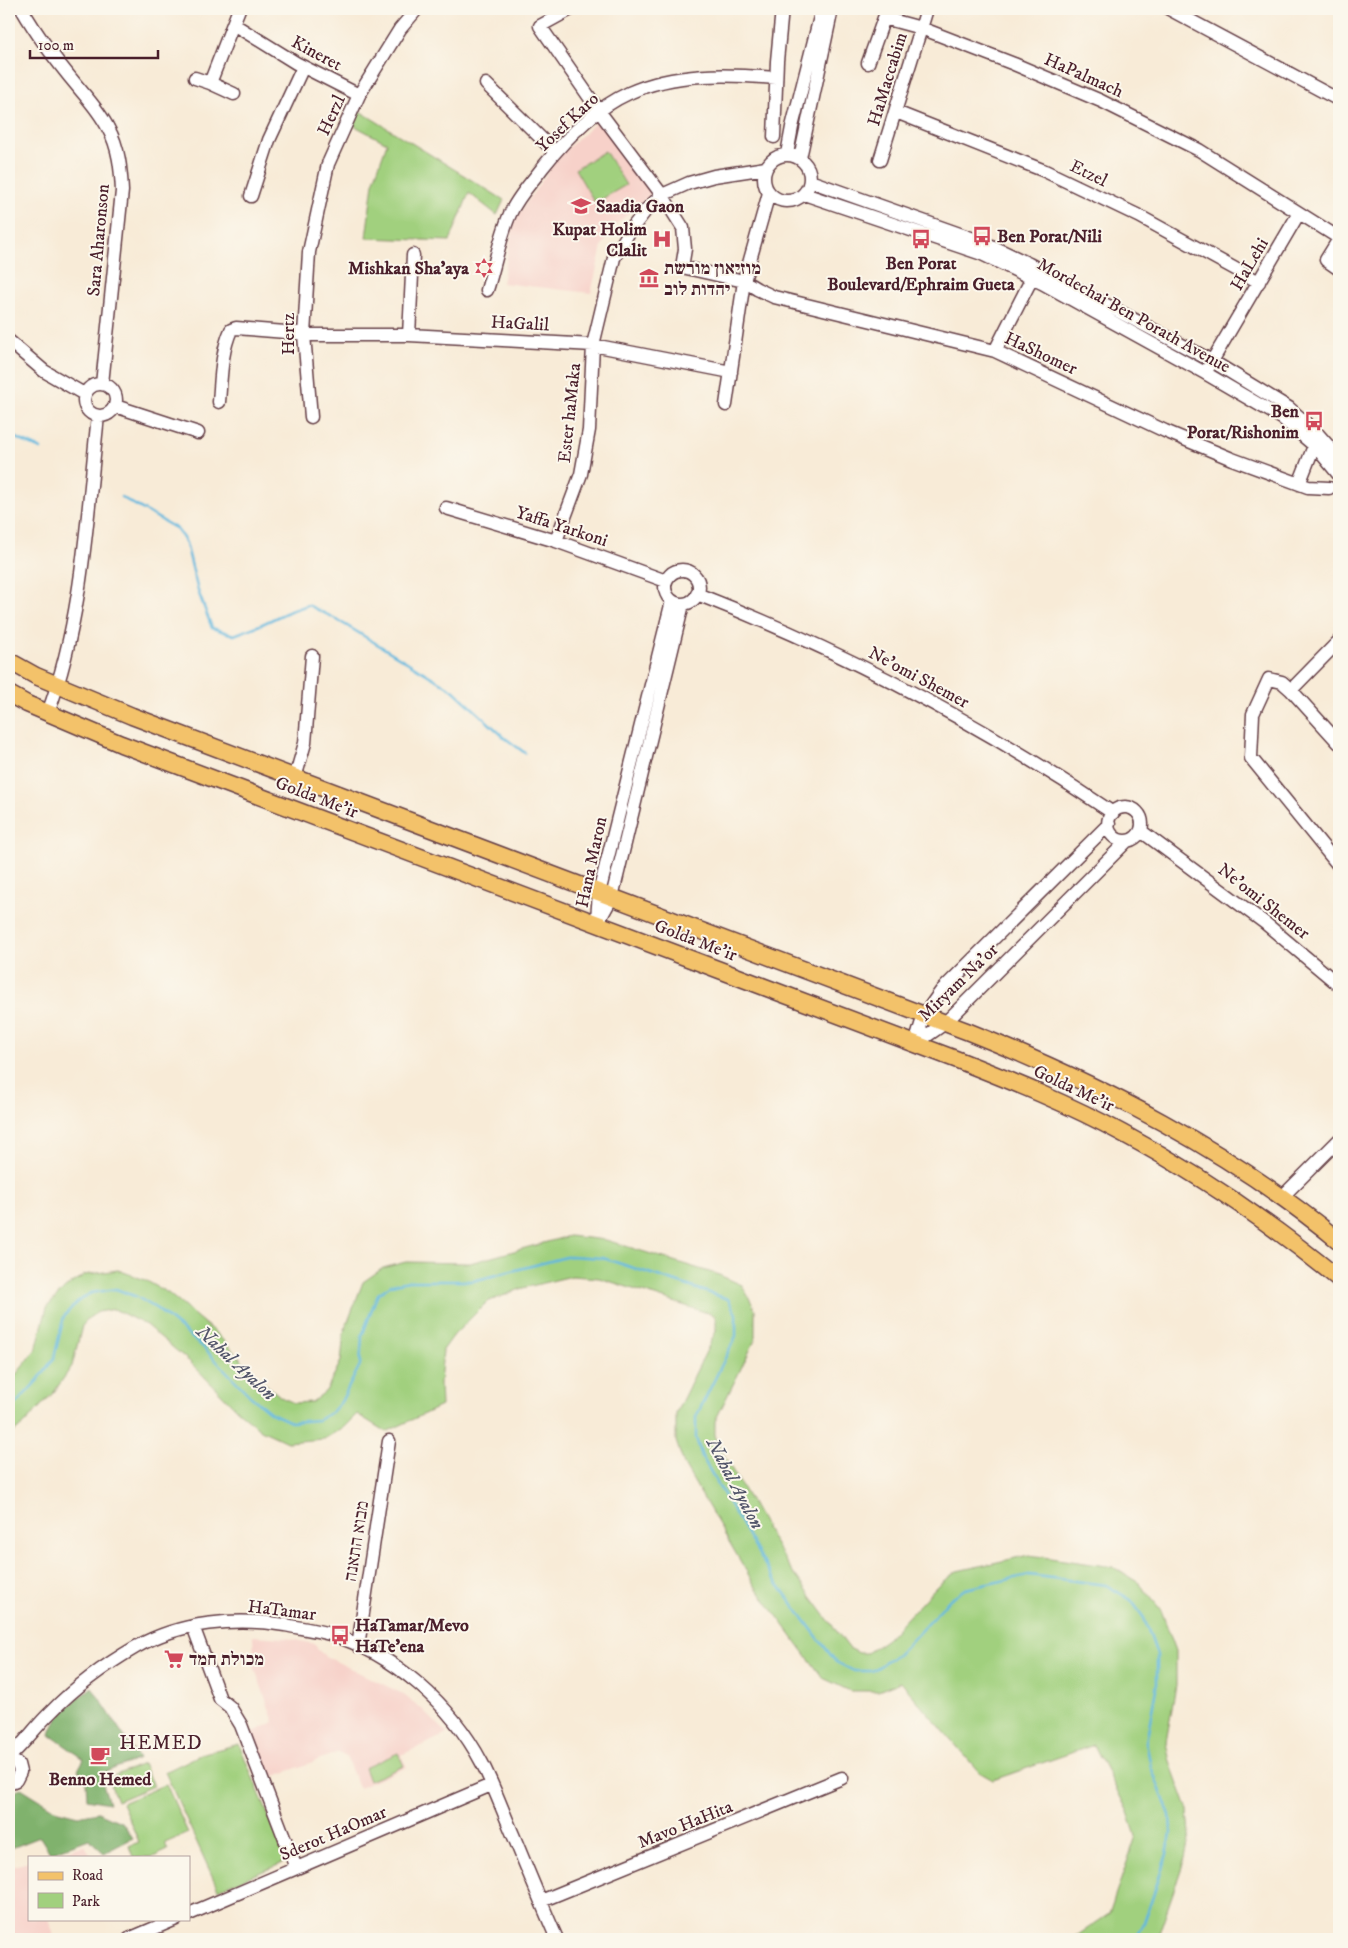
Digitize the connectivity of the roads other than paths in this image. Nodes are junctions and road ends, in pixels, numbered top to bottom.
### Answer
1 (22, 9) edge
2 (239, 9) edge
3 (417, 9) edge
4 (571, 9) edge
5 (782, 9) edge
6 (822, 9) edge
7 (832, 9) edge
8 (927, 9) edge
9 (1169, 9) edge
10 (233, 24) junction
11 (921, 28) junction
12 (868, 63) dead end
13 (303, 67) junction
14 (194, 78) dead end
15 (776, 78) junction
16 (210, 83) junction
17 (486, 84) dead end
18 (234, 94) dead end
19 (360, 95) junction
20 (1339, 100) edge
21 (599, 111) junction
22 (896, 112) junction
23 (774, 137) dead end
24 (555, 152) junction
25 (793, 156) junction
26 (880, 160) dead end
27 (766, 168) junction
28 (810, 182) junction
29 (769, 193) junction
30 (804, 194) junction
31 (662, 195) junction
32 (251, 196) dead end
33 (1299, 212) junction
34 (1339, 238) edge
35 (309, 252) joint
36 (413, 255) dead end
37 (1339, 269) edge
38 (1032, 278) junction
39 (744, 281) junction
40 (1259, 282) junction
41 (487, 290) dead end
42 (304, 335) junction
43 (409, 335) junction
44 (9, 341) edge
45 (594, 345) junction
46 (995, 351) junction
47 (1212, 361) junction
48 (732, 372) junction
49 (1205, 373) junction
50 (102, 384) junction
51 (84, 394) junction
52 (219, 402) dead end
53 (726, 405) dead end
54 (115, 406) junction
55 (98, 416) junction
56 (312, 417) dead end
57 (198, 433) dead end
58 (1314, 446) junction
59 (1339, 458) edge
60 (1339, 475) edge
61 (1299, 484) junction
62 (1329, 488) dead end
63 (446, 508) dead end
64 (556, 542) junction
65 (666, 581) junction
66 (697, 594) junction
67 (678, 602) junction
68 (1339, 642) edge
69 (312, 656) dead end
70 (9, 661) edge
71 (58, 685) junction
72 (1291, 690) junction
73 (9, 694) edge
74 (48, 713) junction
75 (1339, 743) edge
76 (295, 778) junction
77 (1111, 819) junction
78 (1141, 831) junction
79 (1127, 841) junction
80 (1339, 866) edge
81 (605, 895) junction
82 (597, 924) junction
83 (1339, 985) edge
84 (924, 1015) junction
85 (944, 1023) junction
86 (915, 1044) junction
87 (1339, 1140) edge
88 (1282, 1197) junction
89 (1339, 1241) edge
90 (1339, 1280) edge
91 (389, 1441) dead end
92 (193, 1626) junction
93 (358, 1646) junction
94 (25, 1741) junction
95 (9, 1758) edge
96 (20, 1770) junction
97 (842, 1778) dead end
98 (9, 1783) edge
99 (491, 1785) junction
100 (296, 1868) junction
101 (541, 1901) junction
102 (190, 1914) edge
103 (174, 1920) edge
104 (130, 1939) edge
105 (557, 1939) edge

1 - 50 street, Sara Aharonson
2 - 10 street
3 - 19 street, Herzl
4 - 21 street
5 - 15 street
6 - 25 street
7 - 25 street
8 - 11 street, HaMaccabim
9 - 20 street
10 - 13 street, Kineret
10 - 16 street
11 - 12 street, HaPalmach
11 - 22 street, HaMaccabim
11 - 33 street, HaPalmach
13 - 19 street, Kineret
13 - 32 street
14 - 16 street
15 - 21 street, Yosef Karo
15 - 23 street
16 - 18 street
17 - 24 street
19 - 35 street, Herzl
21 - 24 street, Yosef Karo
21 - 31 street
22 - 26 street, HaMaccabim
22 - 40 street, Etzel
24 - 41 street, Yosef Karo
25 - 27 street
25 - 28 street
27 - 29 street
27 - 31 street
28 - 30 street
28 - 47 street, Mordechai Ben Porath Avenue
29 - 30 street
29 - 39 street
30 - 38 street, Mordechai Ben Porath Avenue
31 - 39 street
31 - 45 street, Ester haMaka
33 - 34 street
33 - 40 street, HaLehi
34 - 37 street
35 - 42 street, Hertz
36 - 43 street
38 - 46 street
38 - 49 street, Mordechai Ben Porath Avenue
39 - 46 street, HaShomer
39 - 48 street
40 - 47 street, HaLehi
42 - 43 street, HaGalil
42 - 52 street, HaGalil
42 - 56 street, Hertz
43 - 45 street, HaGalil
44 - 51 street
45 - 48 street, HaGalil
45 - 64 street, Ester haMaka
46 - 61 street, HaShomer
47 - 49 street, HaLehi
47 - 59 street, Mordechai Ben Porath Avenue
48 - 53 street
49 - 58 street, Mordechai Ben Porath Avenue
50 - 51 street
50 - 54 street
51 - 55 street
54 - 55 street
54 - 57 street
55 - 71 street
58 - 60 street, Mordechai Ben Porath Avenue
58 - 61 street
61 - 62 street, HaShomer
63 - 64 street, Yaffa Yarkoni
64 - 65 street, Yaffa Yarkoni
65 - 66 street
65 - 67 street
66 - 67 street
66 - 77 street, Ne'omi Shemer
67 - 81 street, Hana Maron
68 - 72 street
69 - 76 street
70 - 71 main road, Golda Me'ir
71 - 74 street
71 - 76 main road, Golda Me'ir
72 - 75 street
72 - 80 street
73 - 74 main road, Golda Me'ir
74 - 82 main road, Golda Me'ir
76 - 81 main road, Golda Me'ir
77 - 78 street
77 - 79 street
77 - 84 street, Miryam Na'or
78 - 79 street
78 - 83 street, Ne'omi Shemer
79 - 85 street, Miryam Na'or
81 - 82 street, Hana Maron
81 - 84 main road, Golda Me'ir
82 - 86 main road, Golda Me'ir
84 - 85 main road, Golda Me'ir
84 - 86 street, Miryam Na'or
85 - 86 street, Miryam Na'or
85 - 88 main road, Golda Me'ir
86 - 90 main road, Golda Me'ir
87 - 88 street
88 - 89 main road, Golda Me'ir
91 - 93 street, מבוא התאנה
92 - 93 street, HaTamar
92 - 94 street, HaTamar
92 - 100 street
93 - 99 street, HaTamar
94 - 95 street, HaTamar
94 - 96 street, HaTamar
95 - 96 street
96 - 98 street
97 - 101 street, Mavo HaHita
99 - 100 street, Sderot HaOmar
99 - 101 street, HaTamar
100 - 102 street, Sderot HaOmar
101 - 105 street, HaTamar
103 - 104 street

